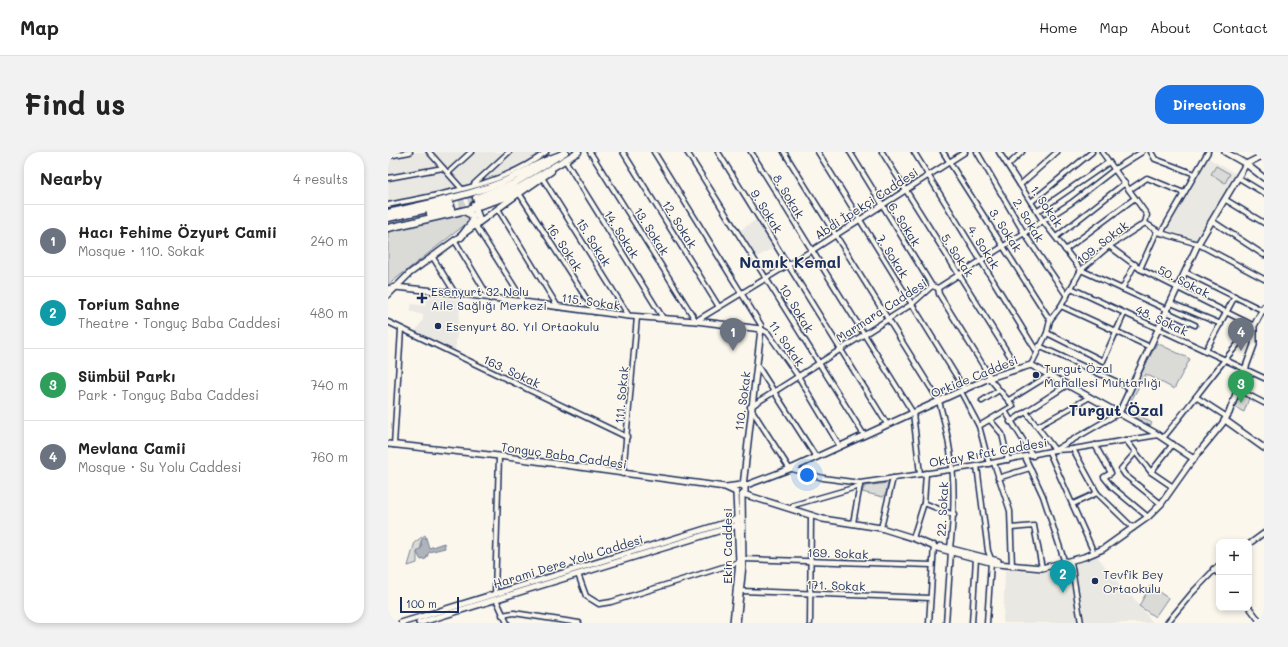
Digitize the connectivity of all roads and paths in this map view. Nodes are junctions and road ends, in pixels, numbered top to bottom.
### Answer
1 (410, 152) edge
2 (429, 152) edge
3 (471, 152) edge
4 (508, 152) edge
5 (537, 152) edge
6 (546, 152) edge
7 (578, 152) edge
8 (590, 152) edge
9 (623, 152) edge
10 (654, 152) edge
11 (687, 152) edge
12 (718, 152) edge
13 (751, 152) edge
14 (784, 152) edge
15 (818, 152) edge
16 (850, 152) edge
17 (882, 152) edge
18 (914, 152) edge
19 (944, 152) edge
20 (965, 152) edge
21 (977, 152) edge
22 (999, 152) edge
23 (1022, 152) edge
24 (1057, 152) edge
25 (1092, 152) edge
26 (1102, 152) edge
27 (1142, 152) edge
28 (1151, 152) edge
29 (1208, 152) edge
30 (1225, 152) edge
31 (1264, 155) edge
32 (388, 156) edge
33 (541, 156) junction
34 (564, 156) edge
35 (549, 158) junction
36 (949, 162) junction
37 (1109, 162) junction
38 (541, 163) junction
39 (1246, 164) junction
40 (1008, 165) junction
41 (443, 168) junction
42 (1115, 169) junction
43 (448, 173) junction
44 (1195, 174) junction
45 (927, 175) junction
46 (388, 178) edge
47 (1239, 178) junction
48 (1264, 178) edge
49 (543, 179) junction
50 (1125, 183) junction
51 (474, 184) junction
52 (1020, 185) junction
53 (461, 188) junction
54 (904, 190) junction
55 (1129, 190) junction
56 (469, 193) junction
57 (520, 193) junction
58 (1184, 193) junction
59 (1264, 193) edge
60 (454, 196) junction
61 (1135, 198) junction
62 (1226, 200) junction
63 (1031, 202) junction
64 (476, 204) junction
65 (388, 205) edge
66 (882, 205) junction
67 (498, 208) junction
68 (461, 211) junction
69 (1038, 211) junction
70 (388, 213) edge
71 (388, 218) edge
72 (859, 220) junction
73 (1044, 221) junction
74 (1212, 221) junction
75 (1145, 223) junction
76 (1264, 223) edge
77 (388, 224) edge
78 (476, 226) junction
79 (388, 228) edge
80 (1159, 232) junction
81 (1024, 233) junction
82 (836, 235) junction
83 (461, 236) junction
84 (1056, 237) junction
85 (455, 241) junction
86 (1198, 244) junction
87 (1004, 246) junction
88 (1109, 246) junction
89 (1065, 250) junction
90 (811, 251) junction
91 (1264, 255) edge
92 (432, 256) junction
93 (981, 260) junction
94 (1134, 264) junction
95 (789, 265) junction
96 (1140, 269) junction
97 (1081, 270) junction
98 (1185, 272) junction
99 (958, 274) junction
100 (767, 278) junction
101 (1264, 279) edge
102 (932, 286) junction
103 (395, 287) junction
104 (938, 288) junction
105 (1071, 288) junction
106 (1122, 288) junction
107 (388, 289) edge
108 (1177, 289) junction
109 (455, 293) junction
110 (743, 294) junction
111 (388, 295) edge
112 (1067, 296) junction
113 (1235, 296) junction
114 (490, 299) junction
115 (1171, 302) junction
116 (524, 303) junction
117 (912, 304) junction
118 (1062, 306) junction
119 (558, 307) junction
120 (719, 307) junction
121 (1263, 310) edge
122 (1167, 311) junction
123 (595, 312) junction
124 (1226, 313) junction
125 (1124, 314) junction
126 (629, 316) junction
127 (637, 317) junction
128 (663, 318) junction
129 (888, 319) junction
130 (696, 320) junction
131 (1050, 320) junction
132 (388, 322) edge
133 (1221, 324) junction
134 (1195, 325) dead end
135 (1254, 326) junction
136 (401, 329) junction
137 (761, 329) junction
138 (1159, 330) junction
139 (1116, 332) junction
140 (1047, 333) junction
141 (865, 334) junction
142 (1039, 346) junction
143 (1150, 347) junction
144 (841, 349) junction
145 (1037, 352) junction
146 (1205, 352) junction
147 (1223, 360) junction
148 (818, 363) junction
149 (757, 364) junction
150 (1031, 365) junction
151 (1018, 369) junction
152 (1245, 369) junction
153 (1051, 374) junction
154 (798, 376) junction
155 (989, 378) junction
156 (1264, 378) edge
157 (1067, 385) junction
158 (1130, 388) junction
159 (1237, 389) junction
160 (999, 390) junction
161 (963, 391) junction
162 (774, 392) junction
163 (1090, 397) junction
164 (1196, 398) junction
165 (1009, 400) junction
166 (939, 401) junction
167 (982, 401) dead end
168 (1264, 403) edge
169 (750, 407) junction
170 (1005, 411) junction
171 (1026, 412) junction
172 (913, 413) junction
173 (1119, 413) junction
174 (1226, 419) junction
175 (990, 420) junction
176 (1010, 422) junction
177 (887, 424) junction
178 (979, 426) junction
179 (1038, 426) junction
180 (864, 435) junction
181 (627, 437) junction
182 (1160, 437) junction
183 (1126, 440) junction
184 (388, 444) edge
185 (1173, 444) junction
186 (394, 445) junction
187 (839, 445) junction
188 (1095, 446) junction
189 (1264, 448) edge
190 (1055, 450) junction
191 (1073, 450) junction
192 (1049, 452) junction
193 (1135, 453) junction
194 (500, 456) junction
195 (1033, 456) junction
196 (816, 457) junction
197 (1025, 457) junction
198 (1194, 458) junction
199 (1008, 460) junction
200 (991, 463) junction
201 (977, 466) junction
202 (789, 468) junction
203 (953, 468) junction
204 (1030, 468) junction
205 (1151, 472) junction
206 (926, 473) junction
207 (623, 474) junction
208 (920, 474) junction
209 (893, 478) junction
210 (998, 478) junction
211 (860, 484) junction
212 (1173, 487) junction
213 (741, 490) junction
214 (1098, 493) junction
215 (924, 503) junction
216 (1073, 504) junction
217 (1161, 504) junction
218 (791, 509) junction
219 (811, 515) junction
220 (954, 515) junction
221 (1148, 517) junction
222 (739, 522) junction
223 (853, 523) junction
224 (881, 528) junction
225 (1011, 528) junction
226 (1133, 528) junction
227 (1264, 533) edge
228 (913, 538) junction
229 (1252, 542) edge
230 (934, 545) junction
231 (950, 550) junction
232 (1094, 553) junction
233 (976, 558) junction
234 (741, 560) junction
235 (991, 560) junction
236 (810, 562) junction
237 (1068, 562) junction
238 (932, 565) junction
239 (1012, 566) junction
240 (1216, 567) edge
241 (1042, 568) junction
242 (1213, 569) junction
243 (1216, 572) edge
244 (578, 574) junction
245 (541, 583) junction
246 (741, 591) junction
247 (810, 594) junction
248 (496, 597) junction
249 (930, 598) junction
250 (1252, 611) edge
251 (502, 615) junction
252 (436, 620) edge
253 (415, 621) edge
254 (400, 623) edge
255 (419, 623) edge
256 (507, 623) edge
257 (579, 623) edge
258 (734, 623) edge
259 (738, 623) edge
260 (810, 623) edge
261 (929, 623) edge
262 (946, 623) edge
263 (972, 623) edge
264 (987, 623) edge
265 (1081, 623) edge
266 (1167, 623) edge
267 (1262, 623) edge

1 - 32 street
2 - 41 street
3 - 43 street
4 - 51 street
5 - 33 street
6 - 33 street
7 - 34 main road
8 - 130 street, 13. Sokak
9 - 120 street, 12. Sokak
10 - 110 street, 11. Sokak
11 - 100 street, 10. Sokak
12 - 95 street, 9. Sokak
13 - 90 street, 8. Sokak
14 - 82 street, 22. Sokak
15 - 72 street, 7. Sokak
16 - 66 street, 6. Sokak
17 - 54 street, 5. Sokak
18 - 45 street, 4. Sokak
19 - 36 street, 3. Sokak
20 - 36 street, Abdi İpekçi Caddesi
21 - 81 street, 2. Sokak
22 - 40 street, 1. Sokak
23 - 40 street
24 - 52 street
25 - 63 street
26 - 37 street
27 - 42 street, Marmara Caddesi
28 - 44 street
29 - 44 street
30 - 39 street
31 - 39 street
33 - 35 street
33 - 38 street
33 - 51 street
34 - 35 main road
34 - 49 main road
34 - 64 main road
34 - 128 street, 14. Sokak
35 - 38 main road
36 - 45 street, Abdi İpekçi Caddesi
36 - 87 street, 3. Sokak
37 - 42 street
37 - 69 street
38 - 56 main road
39 - 47 street
39 - 48 street
40 - 52 street, 1. Sokak
41 - 43 street
41 - 46 street
42 - 50 street
42 - 73 street, Marmara Caddesi
43 - 53 street
44 - 58 street
45 - 54 street, Abdi İpekçi Caddesi
45 - 93 street, 4. Sokak
47 - 59 street
47 - 62 street
49 - 57 main road
49 - 126 street, 15. Sokak
50 - 55 street
50 - 84 street
51 - 53 street
52 - 63 street, 1. Sokak
53 - 65 street
54 - 66 street, Abdi İpekçi Caddesi
54 - 99 street, 5. Sokak
55 - 58 street
55 - 61 street
56 - 60 main road
56 - 64 main road
57 - 64 main road
57 - 67 street
57 - 123 street, 16. Sokak
58 - 80 street
60 - 68 main road
60 - 70 main road
61 - 75 street
61 - 89 street
62 - 74 street
62 - 76 street
63 - 69 street, 1. Sokak
64 - 68 main road
64 - 78 main road
66 - 72 street, Abdi İpekçi Caddesi
66 - 102 street, 6. Sokak
67 - 78 street
67 - 119 street
68 - 79 main road
68 - 83 main road
69 - 73 street, 1. Sokak
71 - 77 main road
72 - 82 street, Abdi İpekçi Caddesi
72 - 117 street, 7. Sokak
73 - 81 street, Marmara Caddesi
73 - 84 street, 1. Sokak
74 - 86 street
74 - 91 street
75 - 80 street
75 - 88 street, 109. Sokak
78 - 83 street
78 - 116 street
80 - 86 street
80 - 96 street
81 - 87 street, Marmara Caddesi
81 - 112 street, 2. Sokak
82 - 90 street, Abdi İpekçi Caddesi
82 - 129 street, 22. Sokak
83 - 85 street
84 - 89 street, 1. Sokak
85 - 92 street
85 - 114 street
86 - 98 street
86 - 101 street
87 - 93 street, Marmara Caddesi
87 - 131 street, 3. Sokak
88 - 94 street, 50. Sokak
88 - 97 street, 109. Sokak
89 - 97 street, 1. Sokak
90 - 95 street, Abdi İpekçi Caddesi
90 - 141 street, 8. Sokak
92 - 103 street
92 - 109 street
93 - 99 street, Marmara Caddesi
93 - 145 street, 4. Sokak
94 - 96 street, 50. Sokak
94 - 106 street
95 - 100 street, Abdi İpekçi Caddesi
95 - 144 street, 9. Sokak
96 - 108 street, 50. Sokak
97 - 105 street, 109. Sokak
97 - 106 street
98 - 108 street
98 - 113 street
99 - 104 street, Marmara Caddesi
99 - 151 street, 5. Sokak
100 - 110 street, Abdi İpekçi Caddesi
100 - 148 street, 10. Sokak
102 - 104 street, Marmara Caddesi
102 - 117 street, Marmara Caddesi
103 - 107 street
103 - 109 street, 115. Sokak
103 - 111 street
104 - 155 street
105 - 112 street, 109. Sokak
105 - 125 street, 48. Sokak
106 - 122 street
108 - 115 street
108 - 124 street, 50. Sokak
109 - 114 street, 115. Sokak
110 - 120 street, Abdi İpekçi Caddesi
110 - 137 street, 11. Sokak
112 - 118 street, 109. Sokak
113 - 121 street
113 - 124 street
114 - 116 street, 115. Sokak
115 - 122 street
115 - 133 street
116 - 119 street, 115. Sokak
117 - 129 street, Marmara Caddesi
117 - 161 street, 7. Sokak
118 - 131 street, 109. Sokak
118 - 139 street
119 - 123 street, 115. Sokak
120 - 130 street, Abdi İpekçi Caddesi
121 - 135 street
122 - 134 street
122 - 138 street
123 - 126 street, 115. Sokak
124 - 133 street
124 - 135 street, 50. Sokak
125 - 138 street, 48. Sokak
125 - 139 street
126 - 127 street, 115. Sokak
127 - 128 street, 115. Sokak
127 - 181 street, 111. Sokak
128 - 130 street, 115. Sokak
129 - 141 street, Marmara Caddesi
129 - 166 street, 22. Sokak
130 - 137 street, 115. Sokak
131 - 140 street, 109. Sokak
132 - 136 street, 163. Sokak
133 - 146 street
135 - 147 street
135 - 152 street
136 - 181 street, 163. Sokak
136 - 186 street
137 - 149 street, 110. Sokak
137 - 154 street, 11. Sokak
138 - 143 street
138 - 146 street, 48. Sokak
139 - 140 street
139 - 143 street
140 - 142 street, 109. Sokak
141 - 144 street, Marmara Caddesi
141 - 172 street, 8. Sokak
142 - 145 street, 109. Sokak
142 - 158 street
143 - 158 street
144 - 148 street, Marmara Caddesi
144 - 177 street, 9. Sokak
145 - 150 street, 109. Sokak
146 - 147 street, 48. Sokak
147 - 152 street, 48. Sokak
147 - 164 street
148 - 154 street, Marmara Caddesi
148 - 180 street, 10. Sokak
149 - 162 street
149 - 169 street, 110. Sokak
150 - 151 street, Orkide Caddesi
150 - 153 street, Orkide Caddesi
151 - 155 street, Orkide Caddesi
152 - 156 street, 48. Sokak
152 - 159 street
153 - 157 street, Orkide Caddesi
153 - 165 street
154 - 162 street, Marmara Caddesi
154 - 187 street, 11. Sokak
155 - 160 street
155 - 161 street, Orkide Caddesi
157 - 163 street, Orkide Caddesi
157 - 171 street
158 - 173 street
159 - 168 street
159 - 174 street
160 - 165 street
160 - 167 street
161 - 166 street, Orkide Caddesi
161 - 178 street, 7. Sokak
162 - 169 street, Marmara Caddesi
162 - 196 street
163 - 173 street, Orkide Caddesi
163 - 179 street
164 - 174 street
164 - 182 street
165 - 170 street
166 - 172 street, Orkide Caddesi
166 - 203 street, 22. Sokak
169 - 202 street
169 - 213 street, 110. Sokak
170 - 175 street
170 - 176 street
171 - 176 street
171 - 179 street
172 - 177 street, Orkide Caddesi
172 - 208 street
173 - 182 street, Orkide Caddesi
173 - 190 street, Oktay Rıfat Caddesi
174 - 189 street
174 - 198 street
175 - 178 street
175 - 199 street
176 - 195 street
177 - 180 street, Orkide Caddesi
178 - 200 street, 7. Sokak
179 - 190 street
180 - 187 street, Orkide Caddesi
181 - 207 street, 111. Sokak
182 - 183 street
182 - 185 street, Orkide Caddesi
183 - 188 street
183 - 193 street
184 - 186 street, Tonguç Baba Caddesi
185 - 198 street, Orkide Caddesi
185 - 205 street
186 - 194 street, Tonguç Baba Caddesi
187 - 196 street, Orkide Caddesi
188 - 191 street
188 - 221 street
190 - 191 street
190 - 192 street, Oktay Rıfat Caddesi
191 - 214 street
192 - 195 street, Oktay Rıfat Caddesi
192 - 216 street
193 - 205 street
193 - 217 street
194 - 207 street, Tonguç Baba Caddesi
194 - 248 street
195 - 197 street, Oktay Rıfat Caddesi
196 - 202 street, Orkide Caddesi
197 - 199 street, Oktay Rıfat Caddesi
197 - 204 street
198 - 212 street
199 - 200 street, Oktay Rıfat Caddesi
200 - 201 street, Oktay Rıfat Caddesi
200 - 210 street, 7. Sokak
201 - 203 street, Oktay Rıfat Caddesi
201 - 235 street
202 - 211 street, Oktay Rıfat Caddesi
202 - 213 street, Orkide Caddesi
203 - 206 street, Oktay Rıfat Caddesi
203 - 220 street, 22. Sokak
204 - 210 street
204 - 237 street
205 - 212 street
206 - 208 street, Oktay Rıfat Caddesi
206 - 215 street
207 - 213 street, Tonguç Baba Caddesi
208 - 209 street, Oktay Rıfat Caddesi
209 - 211 street, Oktay Rıfat Caddesi
209 - 224 street
210 - 225 street, 7. Sokak
211 - 218 street
211 - 223 street
212 - 217 street
213 - 218 street
213 - 222 street, Ekin Caddesi
214 - 216 street
214 - 226 street
215 - 220 street
215 - 228 street
216 - 232 street
217 - 221 street
218 - 219 street
219 - 223 street
219 - 236 street
220 - 231 street, 22. Sokak
221 - 226 street
222 - 234 street, Ekin Caddesi
222 - 244 street, Harami Dere Yolu Caddesi
222 - 245 street, Harami Dere Yolu Caddesi
223 - 224 street
224 - 228 street
225 - 239 street, 7. Sokak
225 - 241 street
226 - 232 street
227 - 229 street
228 - 230 street
230 - 231 street
230 - 238 street
231 - 233 street
231 - 235 street
231 - 262 street, 22. Sokak
232 - 237 street
233 - 235 street
233 - 263 street
234 - 236 street, 169. Sokak
234 - 244 street, 169. Sokak
234 - 246 street, Ekin Caddesi
234 - 258 street, Ekin Caddesi
235 - 239 street
235 - 264 street
236 - 238 street, 169. Sokak
236 - 247 street
237 - 241 street
237 - 265 street
238 - 249 street
239 - 241 street
240 - 242 street
242 - 243 street
242 - 266 street
244 - 245 street, Harami Dere Yolu Caddesi
245 - 248 street, Harami Dere Yolu Caddesi
246 - 247 street, 171. Sokak
246 - 259 street, Ekin Caddesi
247 - 249 street, 171. Sokak
247 - 260 street
248 - 251 street
248 - 252 street, Harami Dere Yolu Caddesi
248 - 253 street, Harami Dere Yolu Caddesi
249 - 261 street
250 - 267 street
251 - 256 street
251 - 257 street
252 - 255 street, Harami Dere Yolu Caddesi
253 - 254 street, Harami Dere Yolu Caddesi

